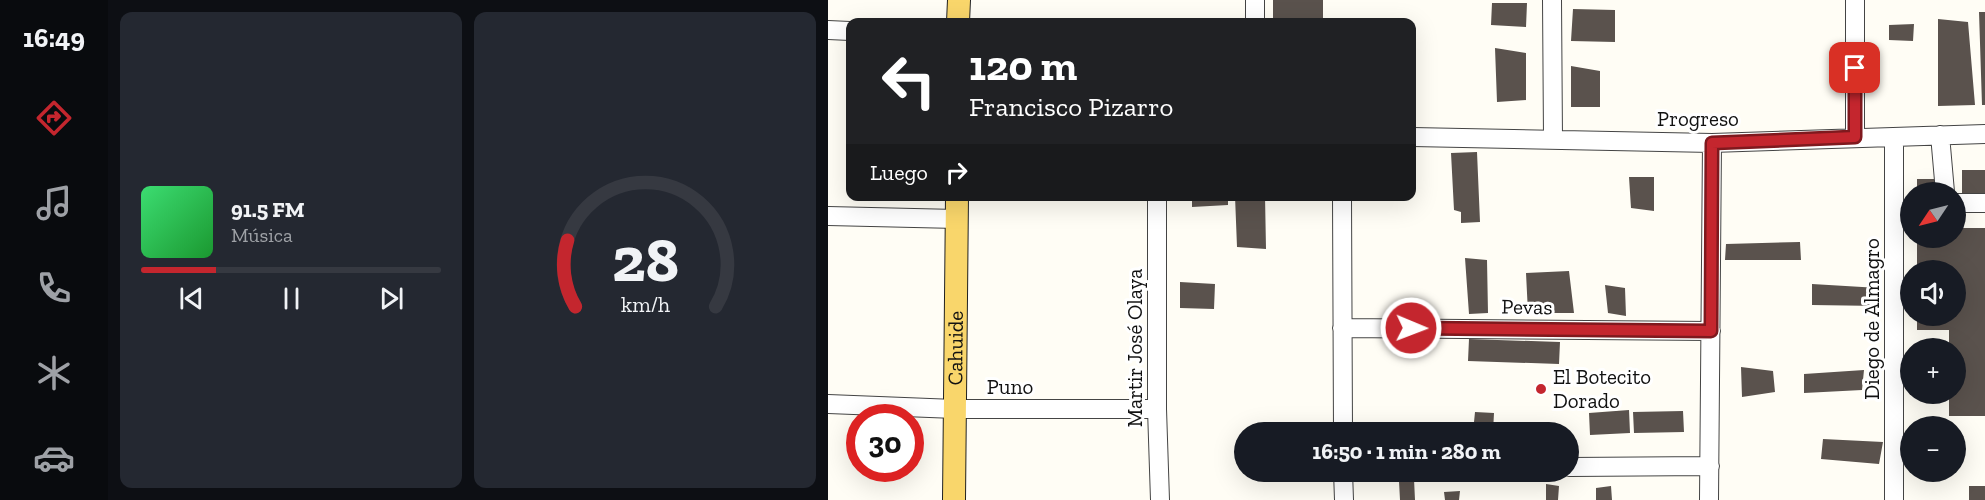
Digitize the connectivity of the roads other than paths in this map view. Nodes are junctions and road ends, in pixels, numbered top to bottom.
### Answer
1 (958, 0) edge
2 (1255, 0) edge
3 (1552, 0) edge
4 (1855, 0) edge
5 (958, 18) edge
6 (1255, 18) edge
7 (828, 30) edge
8 (846, 31) edge
9 (1985, 134) edge
10 (1940, 135) junction
11 (1416, 137) edge
12 (1855, 137) junction
13 (1894, 137) junction
14 (1553, 138) junction
15 (1712, 143) junction
16 (1944, 182) edge
17 (1157, 201) edge
18 (1342, 201) edge
19 (1966, 203) edge
20 (1985, 203) edge
21 (957, 208) edge
22 (828, 216) edge
23 (1342, 328) junction
24 (1711, 331) junction
25 (828, 404) edge
26 (955, 409) junction
27 (1156, 409) junction
28 (1343, 422) edge
29 (1710, 466) junction
30 (1579, 467) edge
31 (1343, 482) edge
32 (954, 500) edge
33 (1160, 500) edge
34 (1344, 500) edge
35 (1709, 500) edge
36 (1894, 500) edge

1 - 5 main road
2 - 6 street
3 - 14 street
4 - 12 street
7 - 8 street
9 - 10 street, Progreso
10 - 13 street, Progreso
10 - 16 street
11 - 14 street, Progreso
12 - 13 street, Progreso
12 - 15 street, Progreso
13 - 36 street, Diego de Almagro
14 - 15 street, Progreso
15 - 24 street
17 - 27 street, Martir José Olaya
18 - 23 street
19 - 20 street
21 - 22 street
21 - 26 main road, Cahuide
23 - 24 street, Pevas
23 - 28 street
24 - 29 street
25 - 26 street, Puno
26 - 27 street, Puno
26 - 32 main road, Cahuide
27 - 33 street, Martir José Olaya
29 - 30 street
29 - 35 street
31 - 34 street

